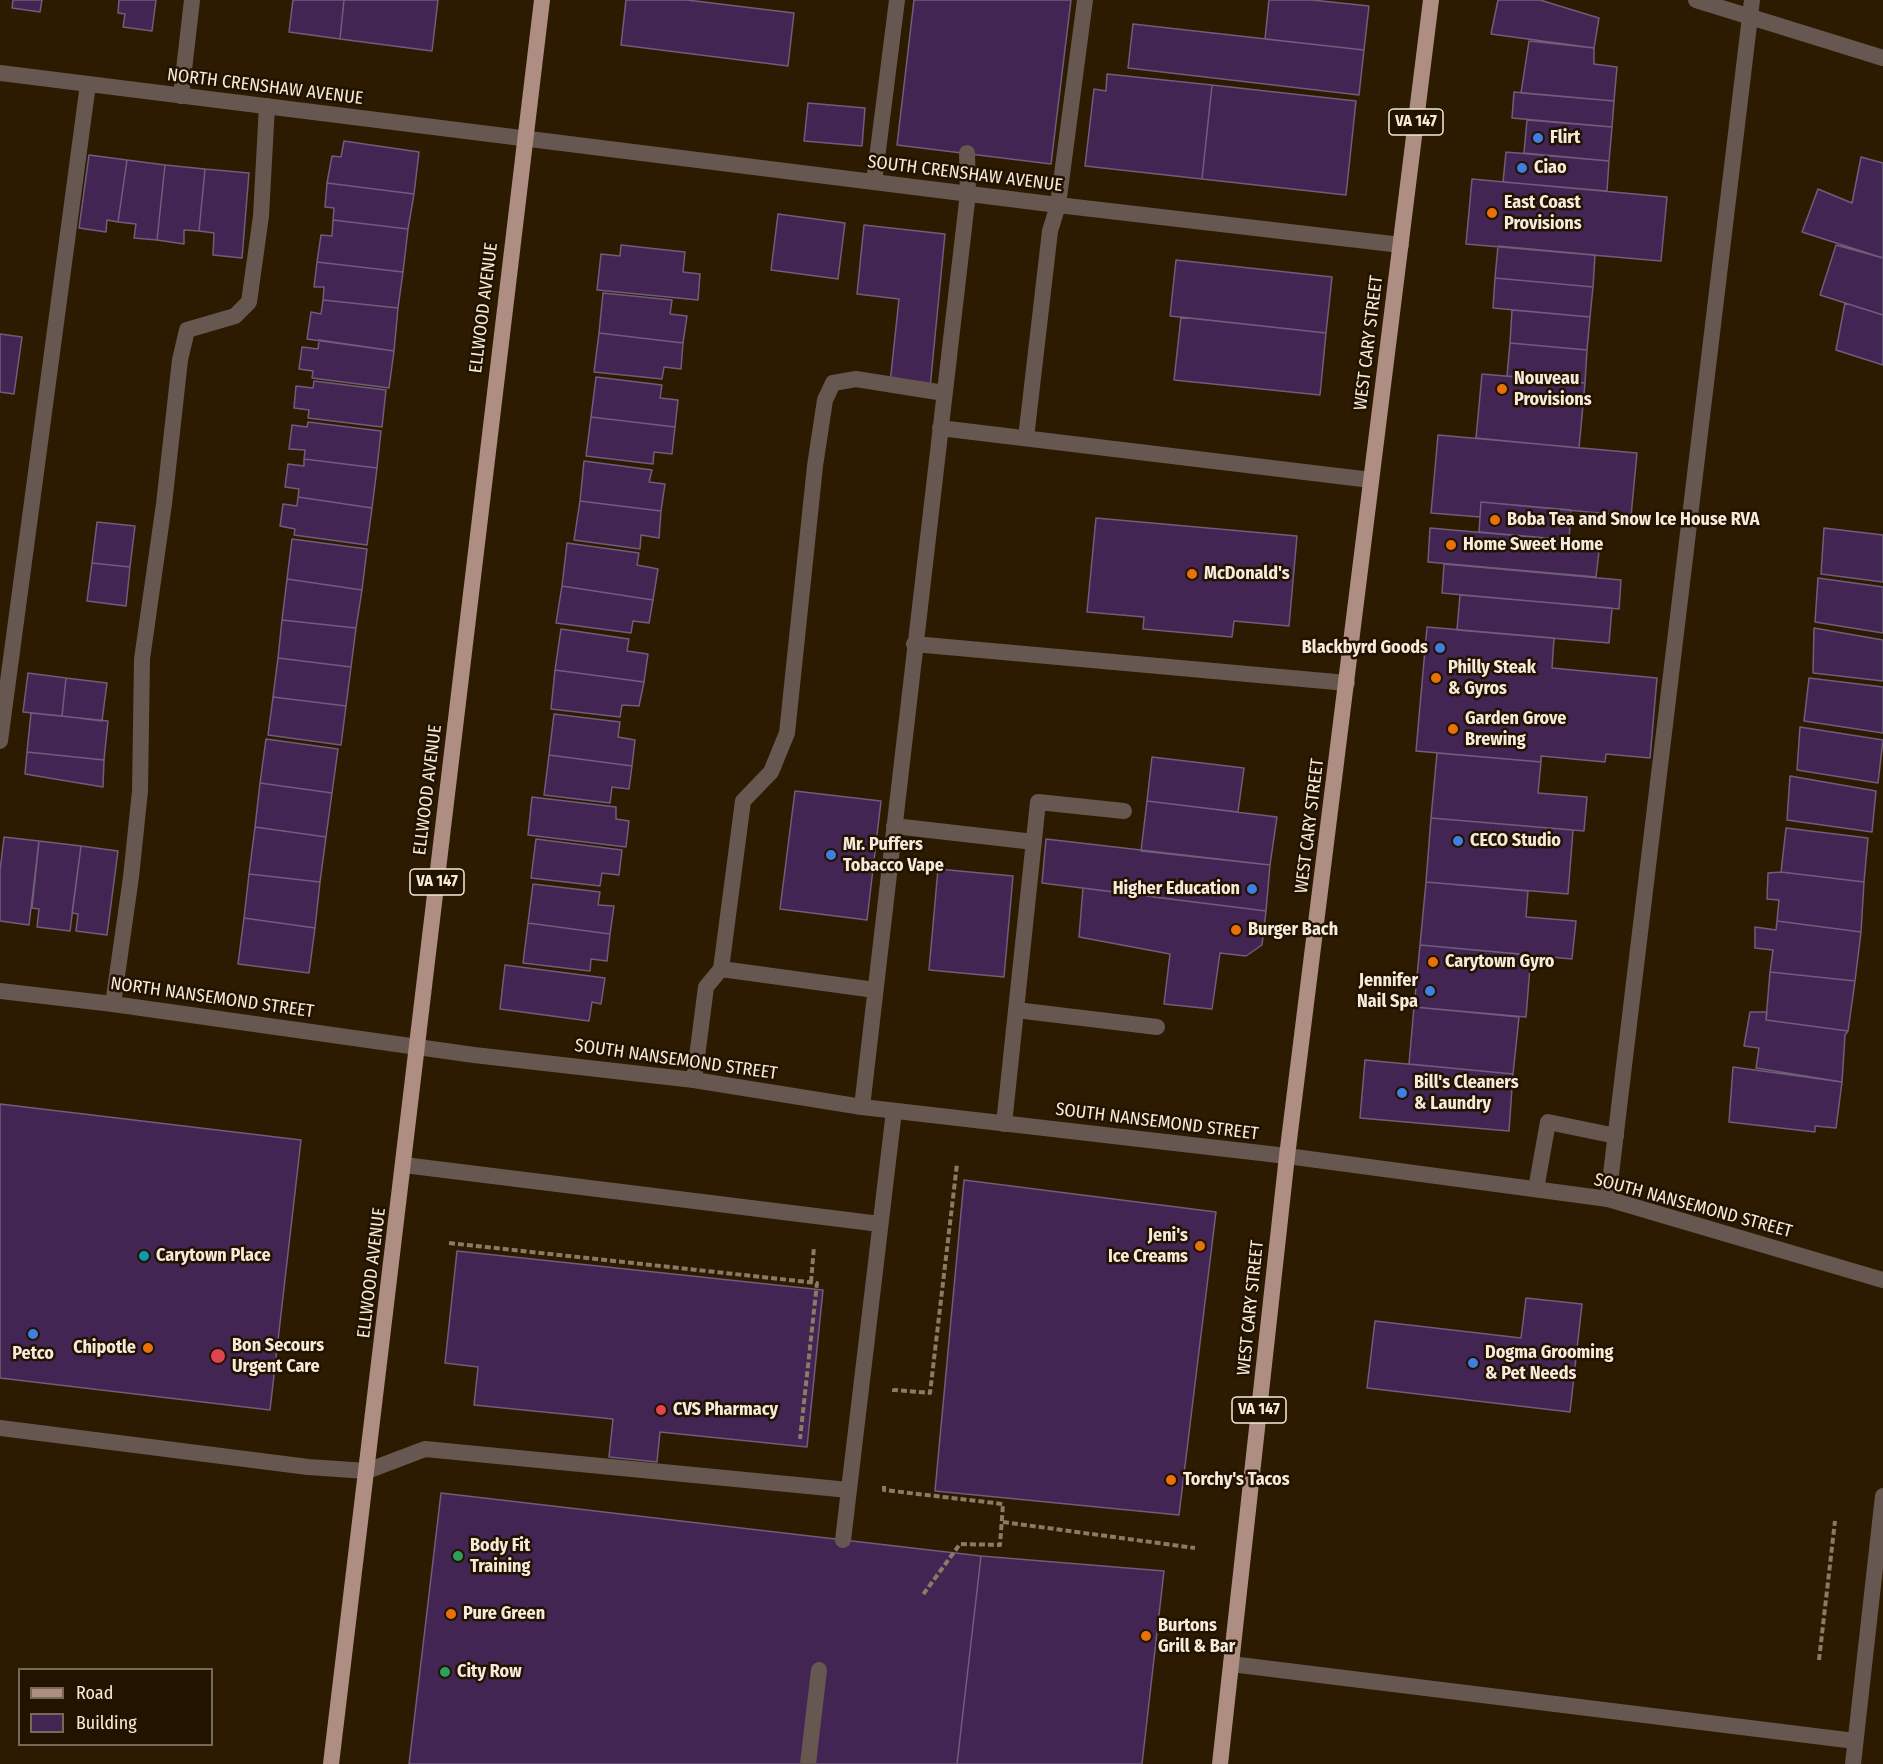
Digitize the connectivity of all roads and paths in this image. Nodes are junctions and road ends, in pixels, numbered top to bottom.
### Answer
1 (192, 0) edge
2 (542, 0) edge
3 (897, 0) edge
4 (1085, 0) edge
5 (1431, 0) edge
6 (1696, 0) edge
7 (1752, 0) edge
8 (1750, 17) junction
9 (1883, 58) edge
10 (0, 73) edge
11 (88, 84) junction
12 (181, 96) junction
13 (267, 106) junction
14 (525, 139) junction
15 (967, 153) dead end
16 (874, 182) junction
17 (968, 193) junction
18 (1059, 205) junction
19 (1401, 245) junction
20 (944, 393) junction
21 (940, 428) junction
22 (1026, 438) junction
23 (1371, 480) junction
24 (914, 644) junction
25 (1347, 683) junction
26 (0, 741) edge
27 (1124, 811) dead end
28 (894, 826) junction
29 (1034, 842) junction
30 (722, 969) junction
31 (875, 990) junction
32 (0, 991) edge
33 (113, 1004) junction
34 (1016, 1010) junction
35 (1157, 1027) dead end
36 (418, 1047) junction
37 (694, 1080) junction
38 (862, 1107) junction
39 (894, 1111) junction
40 (1004, 1124) junction
41 (1616, 1136) junction
42 (1287, 1156) junction
43 (957, 1164) dead end
44 (404, 1165) junction
45 (1536, 1189) junction
46 (1608, 1199) junction
47 (880, 1224) junction
48 (814, 1241) dead end
49 (450, 1243) dead end
50 (1883, 1280) edge
51 (811, 1282) junction
52 (893, 1401) dead end
53 (0, 1428) edge
54 (800, 1439) dead end
55 (367, 1471) junction
56 (885, 1479) dead end
57 (849, 1490) junction
58 (1883, 1496) edge
59 (1003, 1521) junction
60 (1835, 1521) dead end
61 (843, 1540) dead end
62 (1195, 1548) dead end
63 (922, 1596) dead end
64 (1819, 1660) dead end
65 (1231, 1664) junction
66 (819, 1670) dead end
67 (1855, 1741) junction
68 (331, 1764) edge
69 (808, 1764) edge
70 (1220, 1764) edge
71 (1853, 1764) edge

1 - 12 street
2 - 14 main road, ELLWOOD AVENUE / VA 147
3 - 16 street
4 - 18 street
5 - 19 main road, WEST CARY STREET / VA 147
6 - 8 street
7 - 8 street
8 - 9 street
8 - 41 street
10 - 11 street, NORTH CRENSHAW AVENUE
11 - 12 street, NORTH CRENSHAW AVENUE
11 - 26 street
12 - 13 street, NORTH CRENSHAW AVENUE
13 - 14 street, NORTH CRENSHAW AVENUE
13 - 33 street
14 - 16 street, SOUTH CRENSHAW AVENUE
14 - 36 main road, ELLWOOD AVENUE / VA 147
15 - 17 street
16 - 17 street, SOUTH CRENSHAW AVENUE
17 - 18 street, SOUTH CRENSHAW AVENUE
17 - 20 street
18 - 19 street, SOUTH CRENSHAW AVENUE
18 - 22 street
19 - 23 main road, WEST CARY STREET / VA 147
20 - 21 street
20 - 30 street
21 - 22 street
21 - 24 street
22 - 23 street
23 - 25 main road, WEST CARY STREET / VA 147
24 - 25 street
24 - 28 street
25 - 42 main road, WEST CARY STREET / VA 147
27 - 29 street
28 - 29 street
28 - 31 street
29 - 34 street
30 - 31 street
30 - 37 street
31 - 38 street
32 - 33 street, NORTH NANSEMOND STREET
33 - 36 street, NORTH NANSEMOND STREET
34 - 35 street
34 - 40 street
36 - 37 street, SOUTH NANSEMOND STREET
36 - 44 main road, ELLWOOD AVENUE / VA 147
37 - 38 street, SOUTH NANSEMOND STREET
38 - 39 street, SOUTH NANSEMOND STREET
39 - 40 street, SOUTH NANSEMOND STREET
39 - 47 street
40 - 42 street, SOUTH NANSEMOND STREET
41 - 45 street
41 - 46 street
42 - 45 street, SOUTH NANSEMOND STREET
42 - 65 main road, WEST CARY STREET / VA 147
43 - 52 path
44 - 47 street
44 - 55 main road, ELLWOOD AVENUE / VA 147
45 - 46 street, SOUTH NANSEMOND STREET
46 - 50 street, SOUTH NANSEMOND STREET
47 - 57 street
48 - 51 path
49 - 51 path
51 - 54 path
53 - 55 street
55 - 57 street
55 - 68 main road, ELLWOOD AVENUE / VA 147
56 - 59 path
57 - 61 street
58 - 67 street
59 - 62 path
59 - 63 path
60 - 64 path
65 - 67 street
65 - 70 main road, WEST CARY STREET / VA 147
66 - 69 street
67 - 71 street

